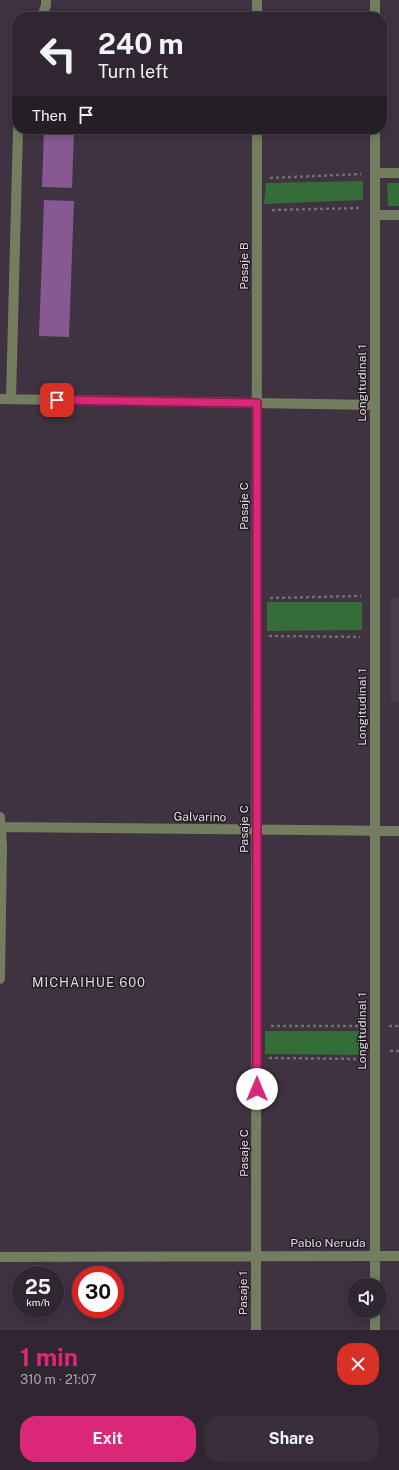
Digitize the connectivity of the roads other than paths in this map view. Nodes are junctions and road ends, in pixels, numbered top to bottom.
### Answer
1 (46, 0) edge
2 (257, 0) edge
3 (375, 0) edge
4 (44, 12) edge
5 (257, 12) edge
6 (375, 12) edge
7 (18, 134) edge
8 (257, 134) edge
9 (375, 134) edge
10 (375, 173) junction
11 (399, 173) edge
12 (375, 211) junction
13 (399, 215) edge
14 (0, 399) edge
15 (11, 399) junction
16 (257, 403) junction
17 (375, 405) junction
18 (1, 822) edge
19 (257, 830) junction
20 (375, 831) junction
21 (399, 831) edge
22 (0, 978) edge
23 (256, 1256) junction
24 (375, 1256) junction
25 (399, 1256) edge
26 (0, 1257) edge
27 (375, 1278) edge
28 (375, 1318) edge
29 (256, 1330) edge
30 (376, 1330) edge

1 - 4 street
2 - 5 street
3 - 6 street
7 - 15 street
8 - 16 street, Pasaje B
9 - 10 street, Longitudinal 1
10 - 11 street
10 - 12 street, Longitudinal 1
12 - 13 street
12 - 17 street, Longitudinal 1
14 - 15 street
15 - 16 street
16 - 17 street
16 - 19 street, Pasaje C
17 - 20 street, Longitudinal 1
18 - 19 street, Galvarino
18 - 22 street
19 - 20 street, Galvarino
19 - 23 street, Pasaje C
20 - 21 street, Galvarino
20 - 24 street, Longitudinal 1
23 - 24 street, Pablo Neruda
23 - 26 street, Pablo Neruda
23 - 29 street, Pasaje 1
24 - 25 street, Pablo Neruda
24 - 27 street, Longitudinal 1
28 - 30 street

